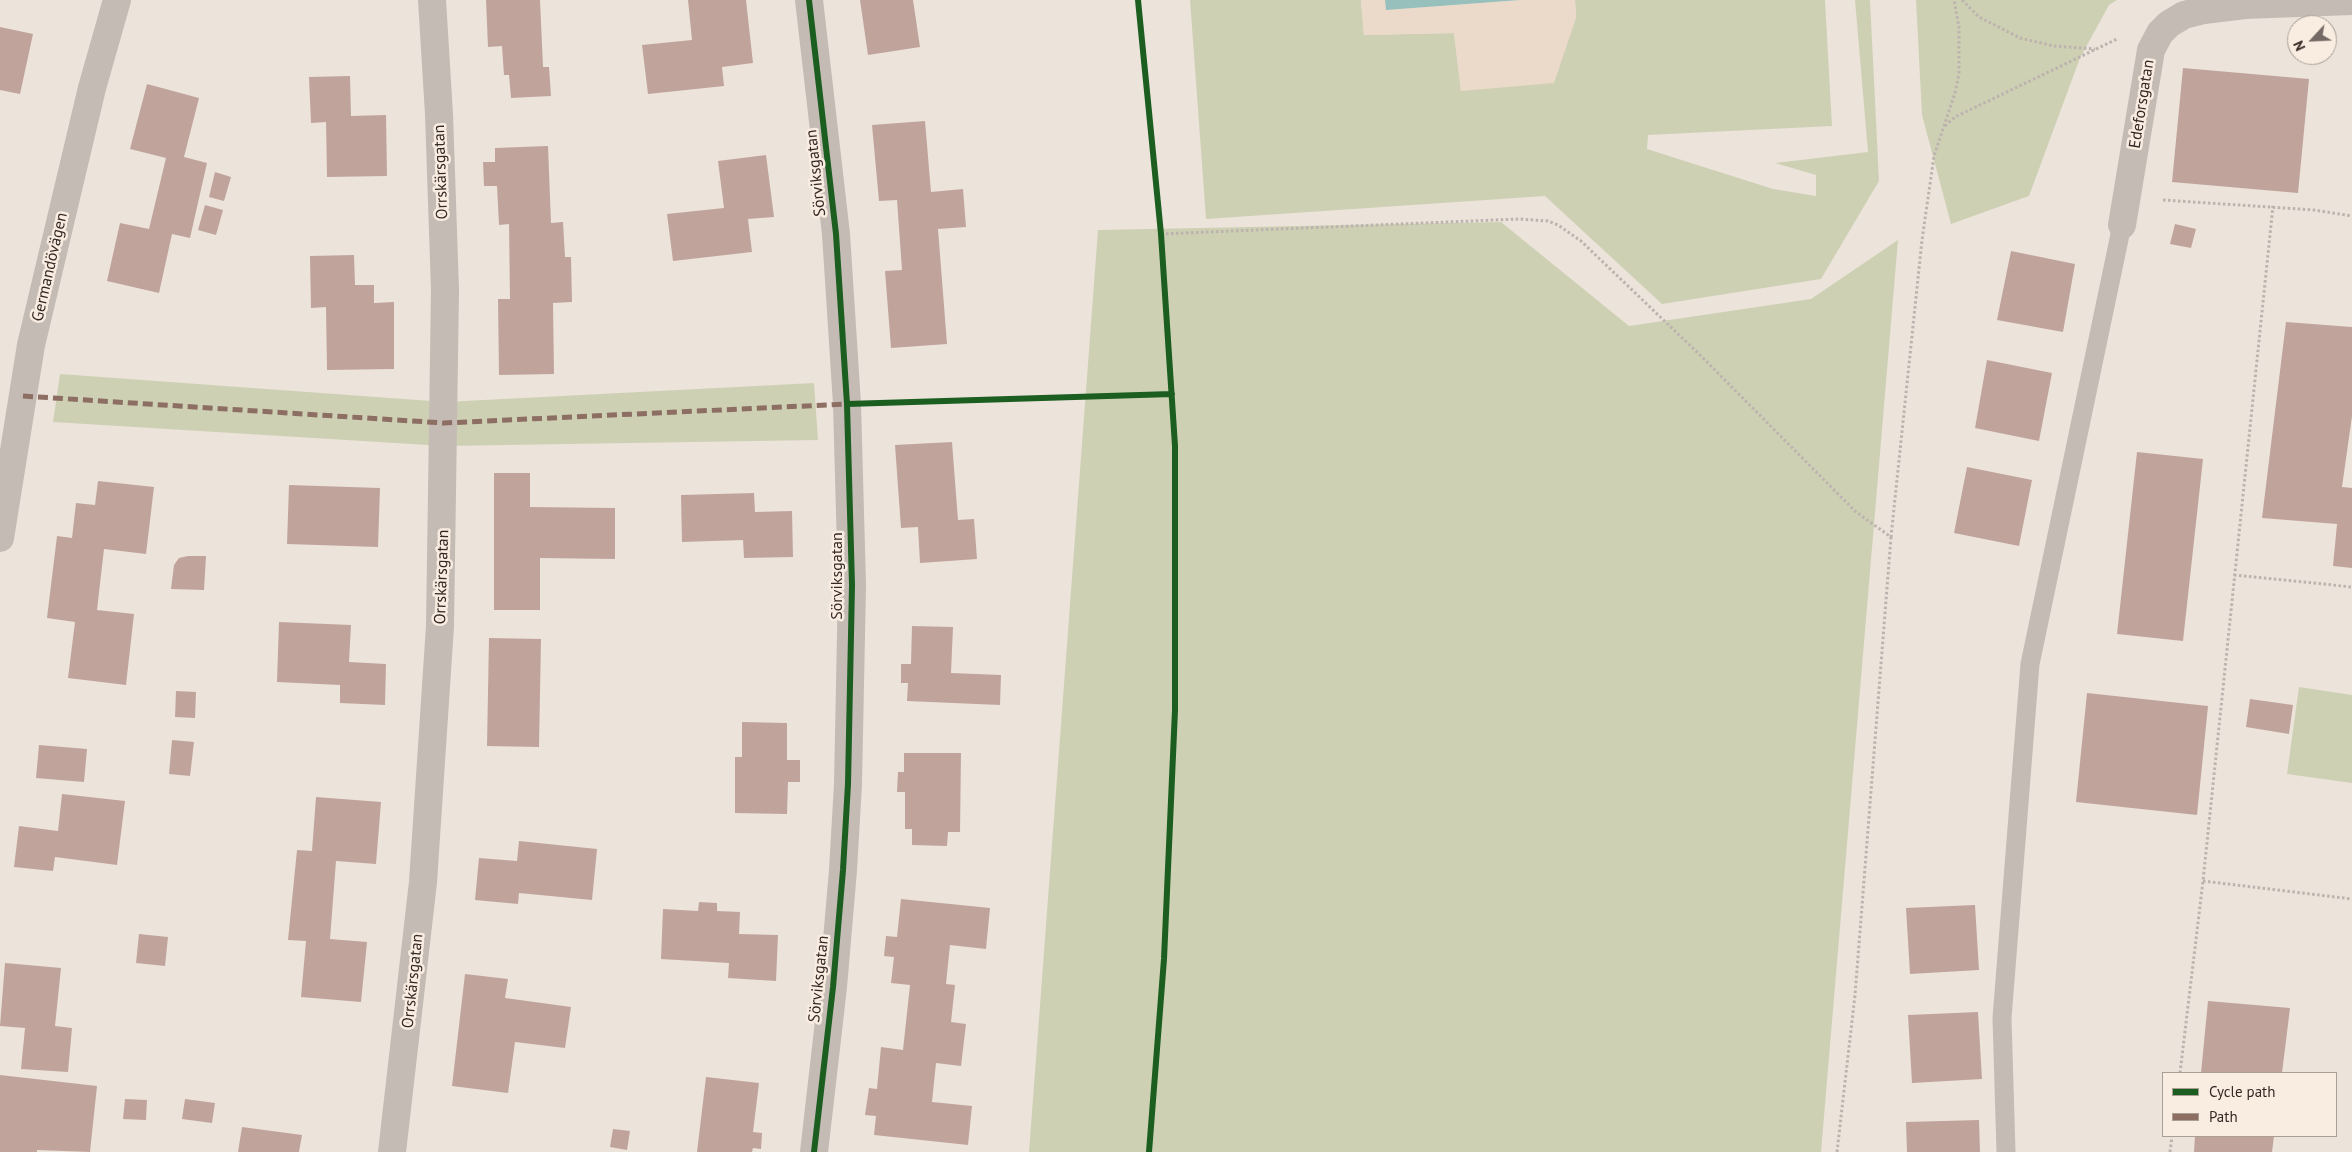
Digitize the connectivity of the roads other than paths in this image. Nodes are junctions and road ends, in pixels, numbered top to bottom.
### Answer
1 (117, 0) edge
2 (432, 0) edge
3 (809, 0) edge
4 (2352, 1) edge
5 (2122, 225) joint
6 (0, 538) edge
7 (392, 1152) edge
8 (814, 1152) edge
9 (2006, 1152) edge

1 - 6 street, Germandövägen
2 - 7 street, Orrskärsgatan
3 - 8 street, Sörviksgatan
4 - 5 street, Edeforsgatan
5 - 9 lane

